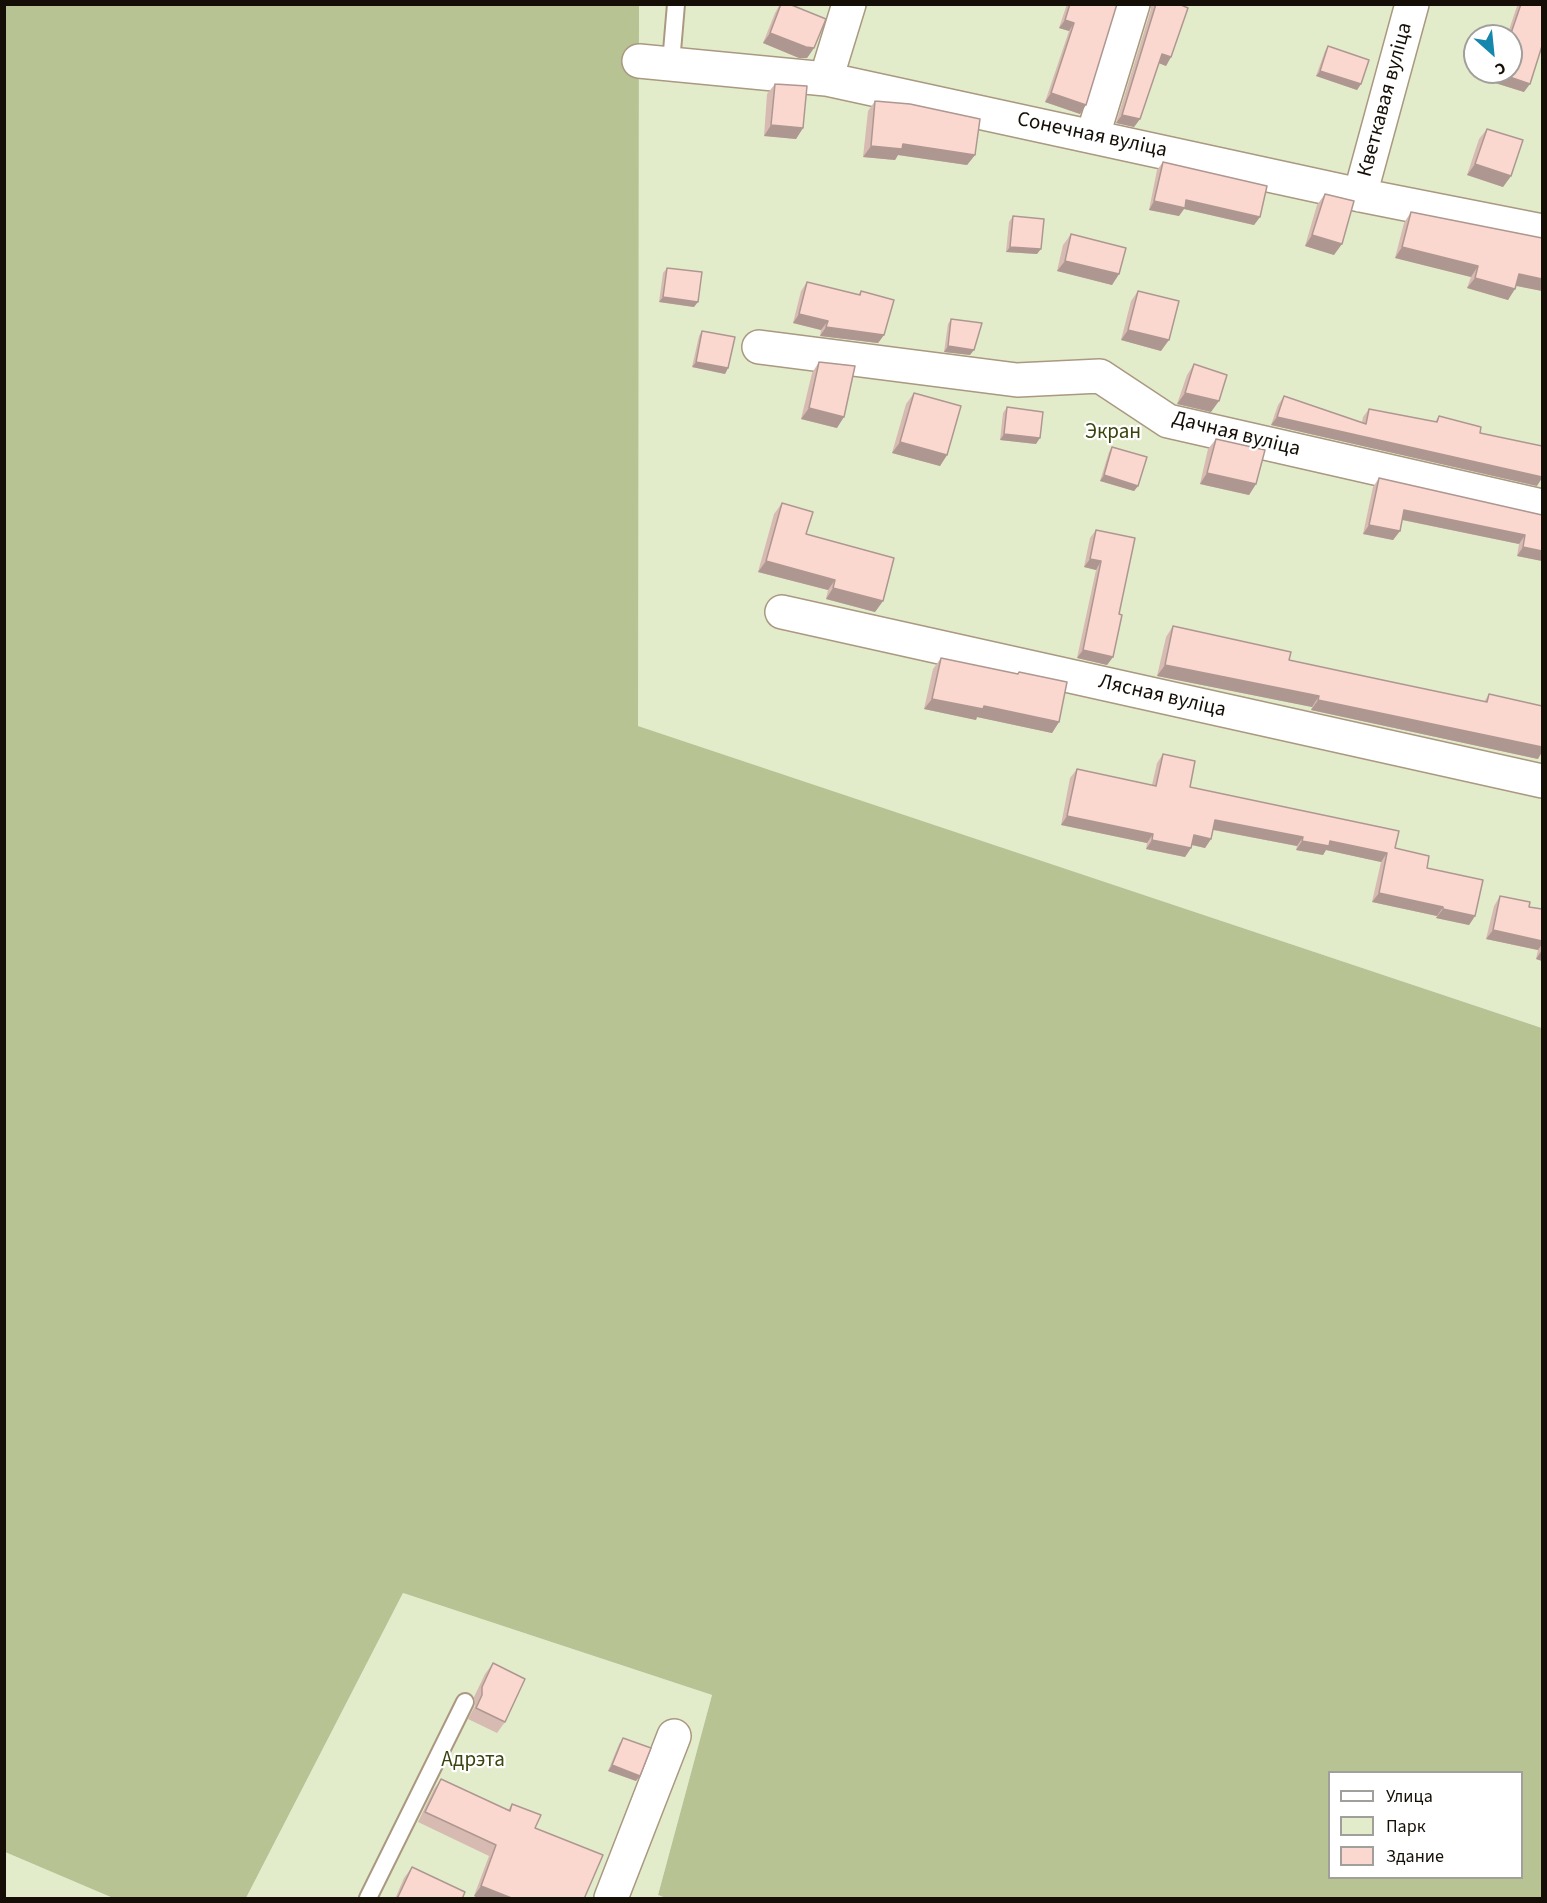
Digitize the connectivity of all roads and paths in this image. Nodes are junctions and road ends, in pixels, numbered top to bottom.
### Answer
1 (676, 4) edge
2 (849, 4) edge
3 (1133, 4) edge
4 (1412, 4) edge
5 (655, 62) joint
6 (826, 79) junction
7 (1093, 135) junction
8 (1360, 195) junction
9 (1542, 231) edge
10 (759, 347) dead end
11 (1542, 506) edge
12 (782, 612) dead end
13 (1542, 781) edge
14 (465, 1702) dead end
15 (674, 1736) dead end
16 (368, 1899) edge
17 (611, 1899) edge

1 - 5 lane
2 - 6 street
3 - 7 street
4 - 8 street, Кветкавая вуліца
5 - 6 street, Сонечная вуліца
6 - 7 street, Сонечная вуліца
7 - 8 street, Сонечная вуліца
8 - 9 street, Сонечная вуліца
10 - 11 street, Дачная вуліца
12 - 13 street, Лясная вуліца
14 - 16 lane
15 - 17 street

